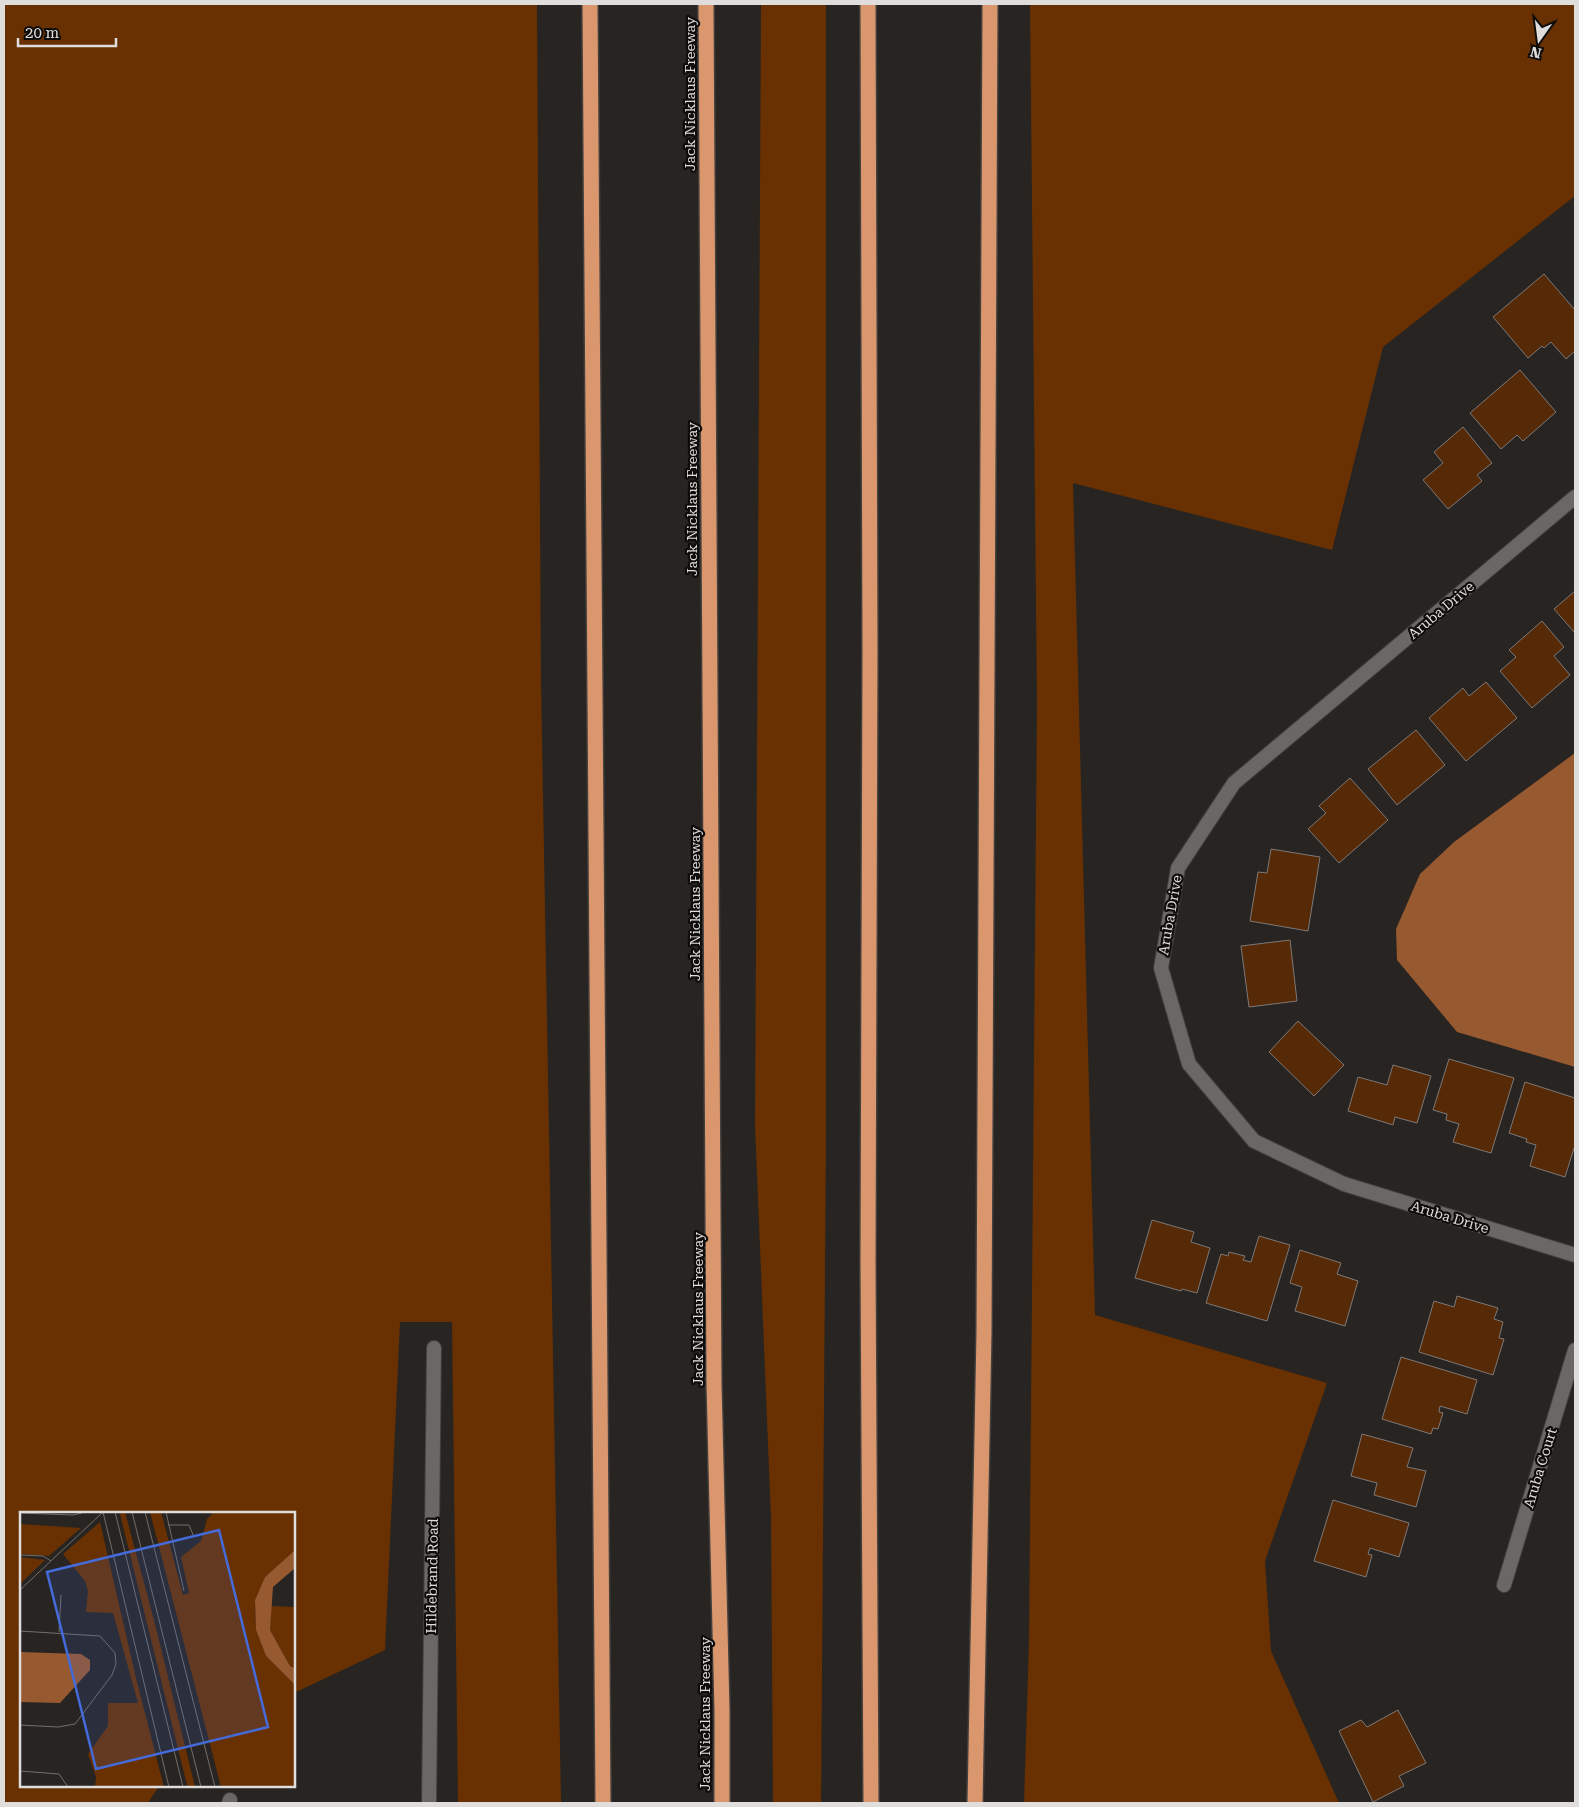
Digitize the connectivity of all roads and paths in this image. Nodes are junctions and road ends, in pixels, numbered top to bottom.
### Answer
1 (590, 4) edge
2 (706, 4) edge
3 (868, 4) edge
4 (990, 4) edge
5 (1575, 496) edge
6 (1575, 1255) edge
7 (434, 1348) dead end
8 (1575, 1350) edge
9 (1504, 1585) dead end
10 (430, 1803) edge
11 (603, 1803) edge
12 (722, 1803) edge
13 (871, 1803) edge
14 (976, 1803) edge

1 - 11 highway
2 - 12 highway, Jack Nicklaus Freeway
3 - 13 highway
4 - 14 highway
5 - 6 street, Aruba Drive
7 - 10 street, Hildebrand Road
8 - 9 street, Aruba Court

